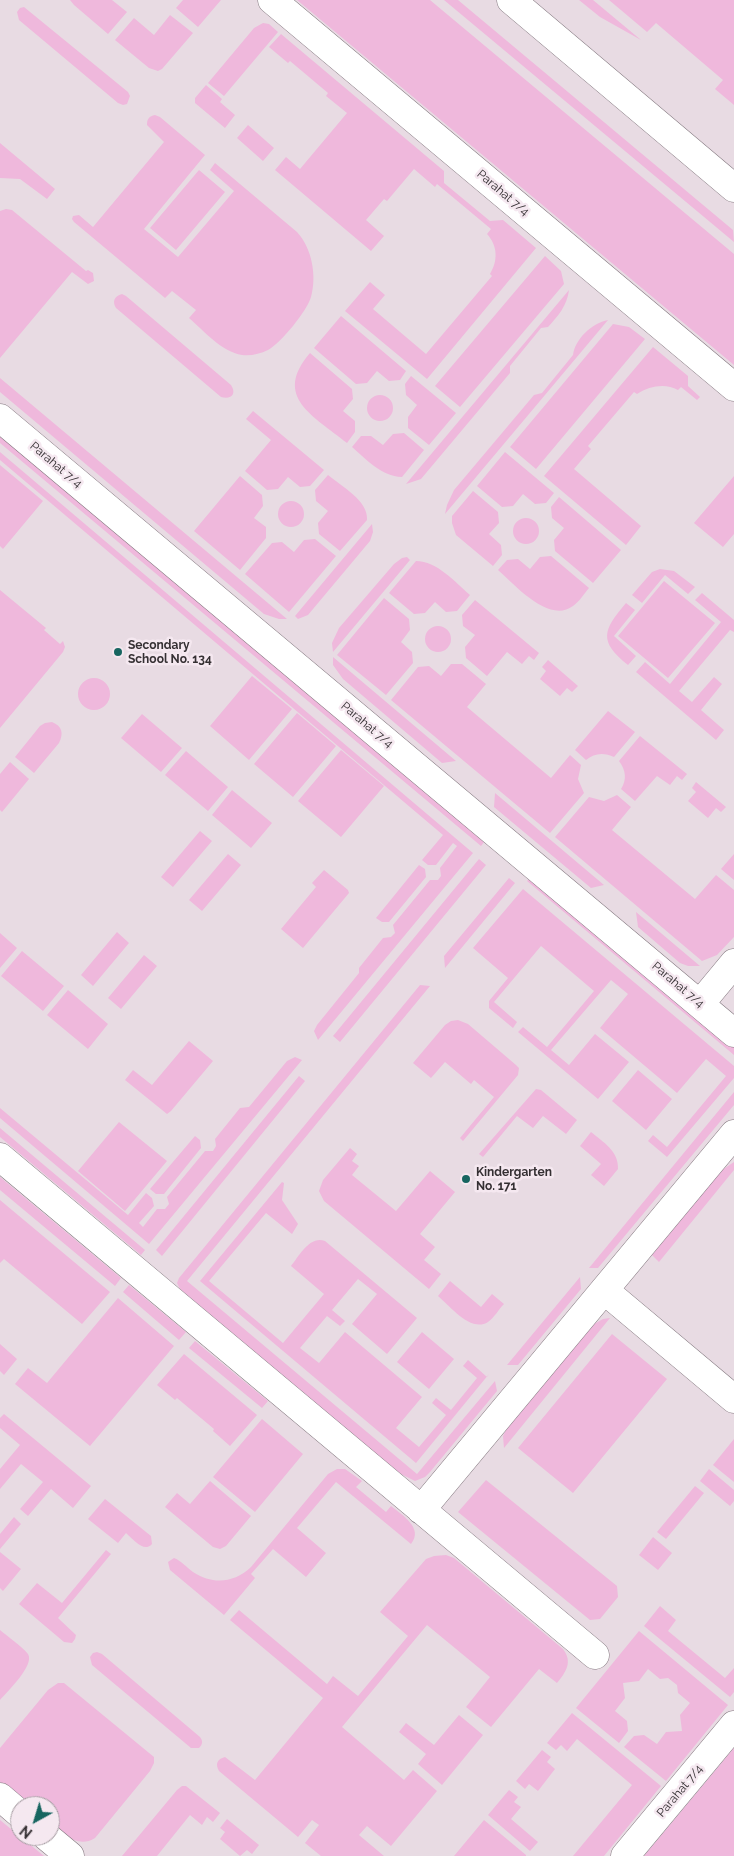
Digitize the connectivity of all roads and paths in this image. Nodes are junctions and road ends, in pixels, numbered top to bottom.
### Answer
1 (272, 0) edge
2 (511, 0) edge
3 (734, 188) edge
4 (734, 386) edge
5 (0, 418) edge
6 (734, 963) edge
7 (700, 1004) junction
8 (734, 1033) edge
9 (734, 1134) edge
10 (0, 1157) edge
11 (604, 1290) junction
12 (734, 1399) edge
13 (421, 1510) junction
14 (595, 1655) dead end
15 (734, 1725) edge
16 (0, 1798) edge
17 (10, 1806) edge
18 (58, 1846) edge
19 (70, 1856) edge
20 (625, 1856) edge

1 - 4 street, Parahat 7/4
2 - 3 street
5 - 7 street, Parahat 7/4
6 - 7 street
7 - 8 street, Parahat 7/4
9 - 11 street
10 - 13 street
11 - 12 street
11 - 13 street
13 - 14 street
15 - 20 street, Parahat 7/4
16 - 17 street
18 - 19 street

